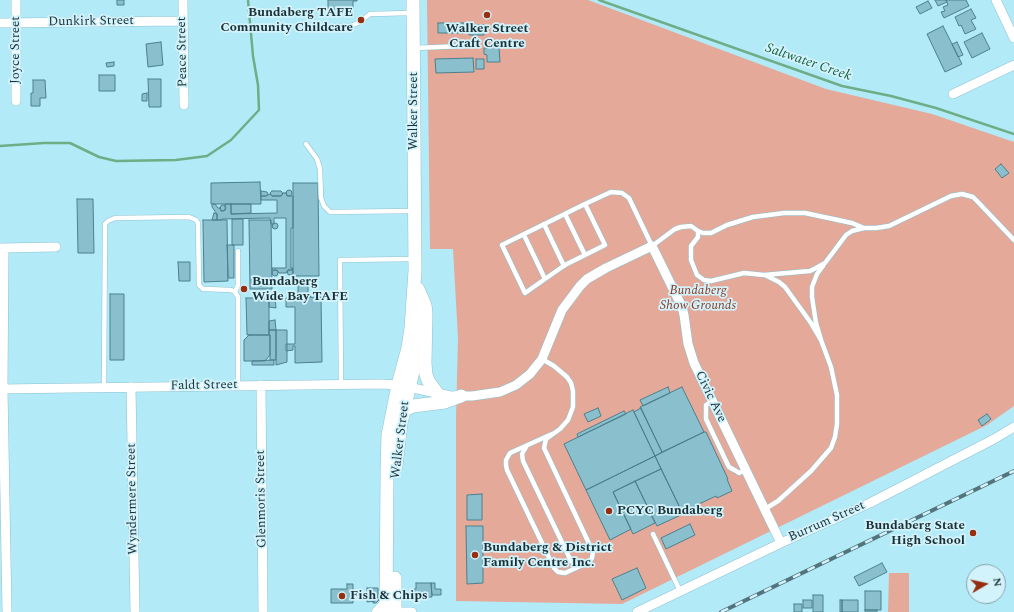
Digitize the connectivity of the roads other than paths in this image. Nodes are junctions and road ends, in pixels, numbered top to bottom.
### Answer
1 (16, 0) edge
2 (183, 0) edge
3 (996, 0) edge
4 (413, 6) edge
5 (183, 21) junction
6 (0, 23) edge
7 (16, 23) junction
8 (324, 27) dead end
9 (1014, 38) edge
10 (464, 46) dead end
11 (414, 48) junction
12 (1014, 65) edge
13 (953, 94) dead end
14 (16, 101) dead end
15 (184, 104) dead end
16 (306, 144) dead end
17 (586, 204) junction
18 (414, 211) junction
19 (565, 214) junction
20 (544, 224) junction
21 (864, 228) junction
22 (698, 231) junction
23 (524, 235) junction
24 (1014, 240) edge
25 (652, 246) junction
26 (56, 247) dead end
27 (2, 248) edge
28 (238, 251) dead end
29 (585, 255) junction
30 (825, 263) junction
31 (415, 265) junction
32 (564, 266) junction
33 (764, 275) junction
34 (545, 278) junction
35 (418, 289) junction
36 (235, 292) junction
37 (821, 340) junction
38 (542, 359) junction
39 (341, 384) junction
40 (261, 385) junction
41 (238, 386) junction
42 (403, 386) junction
43 (104, 387) junction
44 (131, 387) junction
45 (2, 389) edge
46 (437, 393) junction
47 (461, 396) junction
48 (712, 401) junction
49 (404, 410) junction
50 (1014, 427) edge
51 (552, 434) junction
52 (528, 445) junction
53 (745, 470) junction
54 (764, 509) junction
55 (653, 534) dead end
56 (781, 543) junction
57 (583, 565) junction
58 (680, 591) junction
59 (386, 606) edge
60 (7, 612) edge
61 (135, 612) edge
62 (263, 612) edge
63 (376, 612) edge
64 (395, 612) edge
65 (412, 612) edge
66 (636, 612) edge

1 - 7 street, Joyce Street
2 - 5 street, Peace Street
3 - 9 street
4 - 8 lane
4 - 11 main road, Walker Street
5 - 7 street, Dunkirk Street
5 - 15 street, Peace Street
6 - 7 street, Dunkirk Street
7 - 14 street, Joyce Street
10 - 11 lane
11 - 18 main road, Walker Street
12 - 13 street
16 - 18 lane
17 - 19 lane
17 - 25 lane
17 - 29 lane
18 - 31 main road, Walker Street
19 - 20 lane
19 - 29 lane
20 - 23 lane
20 - 32 lane
21 - 22 lane
21 - 24 lane
21 - 30 lane
22 - 25 lane
22 - 33 lane
23 - 34 lane
23 - 34 lane
25 - 38 street, Faldt Street
25 - 48 street, Civic Ave
26 - 27 street
27 - 45 street
28 - 36 lane
29 - 32 lane
30 - 33 lane
30 - 37 lane
31 - 35 main road, Walker Street
31 - 39 lane
31 - 42 main road, Walker Street
32 - 34 lane
33 - 37 lane
35 - 42 main road, Walker Street
35 - 46 main road
36 - 41 lane
36 - 43 lane
37 - 54 lane
38 - 47 street, Faldt Street
38 - 51 lane
39 - 40 street, Faldt Street
39 - 42 street, Faldt Street
40 - 41 street, Faldt Street
40 - 62 street, Glenmoris Street
41 - 44 street, Faldt Street
42 - 46 street, Faldt Street
42 - 49 main road, Walker Street
42 - 59 main road, Walker Street
43 - 44 street, Faldt Street
43 - 45 street, Faldt Street
44 - 61 street, Wyndermere Street
45 - 60 street
46 - 47 street, Faldt Street
47 - 49 main road
48 - 53 street, Civic Ave
48 - 53 lane
49 - 64 main road, Walker Street
50 - 56 street, Burrum Street
51 - 52 lane
51 - 57 lane
52 - 57 lane
52 - 57 lane
53 - 54 street, Civic Ave
54 - 56 street, Civic Ave
55 - 58 lane
56 - 58 street, Burrum Street
58 - 66 street, Burrum Street
59 - 63 street
64 - 65 street

